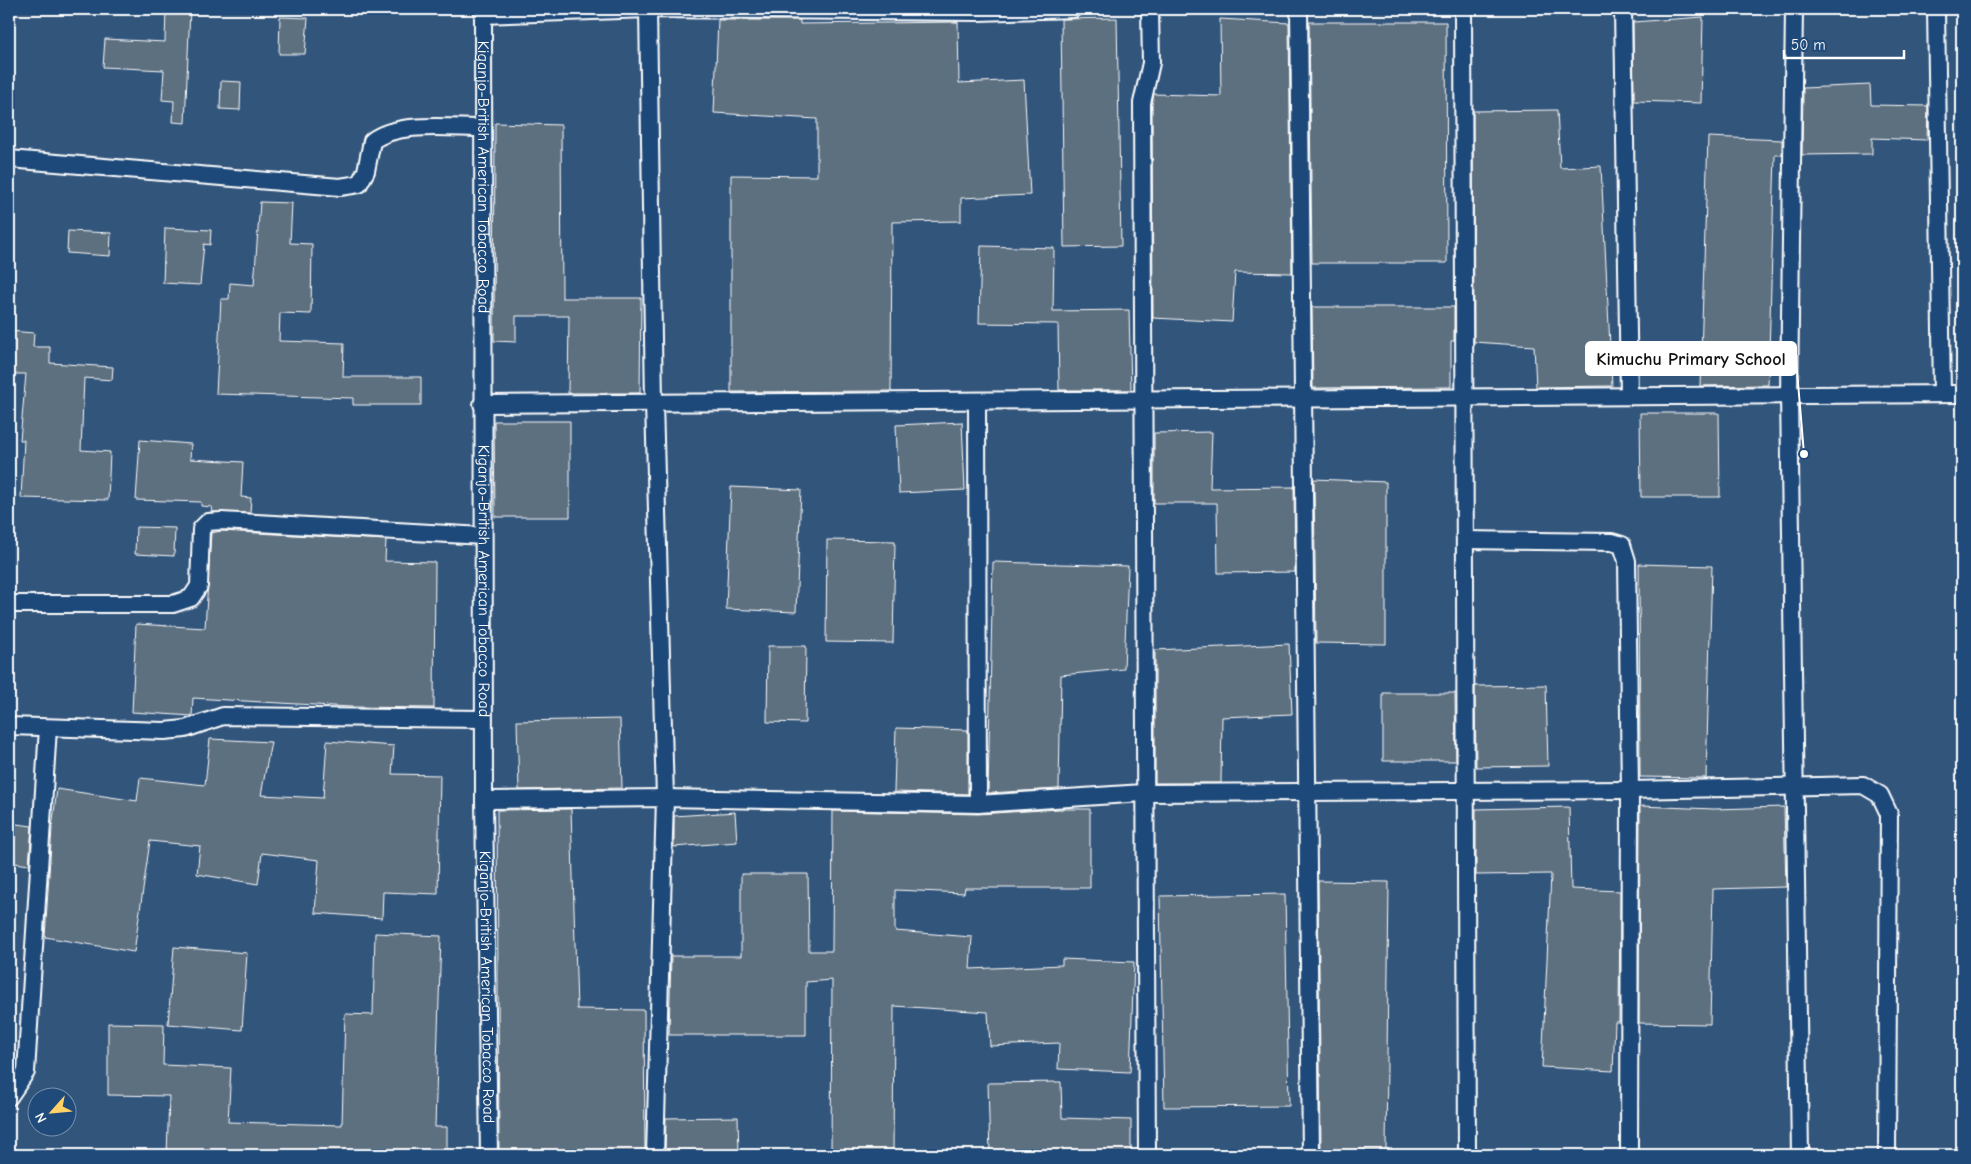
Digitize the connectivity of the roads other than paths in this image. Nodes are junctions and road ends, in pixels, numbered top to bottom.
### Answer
1 (648, 9) edge
2 (1073, 9) edge
3 (1150, 9) edge
4 (1299, 9) edge
5 (1463, 9) edge
6 (1623, 9) edge
7 (1794, 9) edge
8 (1936, 9) edge
9 (819, 10) edge
10 (979, 10) edge
11 (483, 12) edge
12 (483, 128) junction
13 (9, 159) edge
14 (1942, 394) junction
15 (1962, 394) edge
16 (1789, 395) junction
17 (1629, 396) junction
18 (1465, 397) junction
19 (1302, 398) junction
20 (1142, 400) junction
21 (976, 401) junction
22 (654, 403) junction
23 (482, 404) junction
24 (483, 536) junction
25 (1465, 540) junction
26 (9, 604) edge
27 (483, 719) junction
28 (9, 726) edge
29 (48, 728) junction
30 (1793, 785) junction
31 (1630, 790) junction
32 (1466, 791) junction
33 (1144, 793) junction
34 (1309, 793) junction
35 (664, 798) junction
36 (484, 800) junction
37 (978, 804) junction
38 (9, 1097) edge
39 (489, 1155) edge
40 (655, 1155) edge
41 (1147, 1155) edge
42 (1311, 1155) edge
43 (1467, 1155) edge
44 (1629, 1155) edge
45 (1800, 1155) edge
46 (1887, 1155) edge

1 - 9 street
1 - 11 street
1 - 22 street
2 - 10 street
3 - 20 street
4 - 19 street
5 - 18 street
6 - 17 street
7 - 16 street
8 - 14 street
9 - 10 street
11 - 12 street, Kiganjo-British American Tobacco Road
12 - 13 street
12 - 23 street, Kiganjo-British American Tobacco Road
14 - 15 street
14 - 16 street
16 - 17 street
16 - 30 street
17 - 18 street
18 - 19 street
18 - 25 street
19 - 20 street
19 - 34 street
20 - 21 street
20 - 33 street
21 - 22 street
21 - 37 street
22 - 23 street
22 - 35 street
23 - 24 street, Kiganjo-British American Tobacco Road
24 - 26 street
24 - 27 street, Kiganjo-British American Tobacco Road
25 - 31 street
25 - 32 street
27 - 29 street
27 - 36 street, Kiganjo-British American Tobacco Road
28 - 29 street
29 - 38 street
30 - 31 street
30 - 45 street
30 - 46 street
31 - 32 street
31 - 44 street
32 - 34 street
32 - 43 street
33 - 34 street
33 - 37 street
33 - 41 street
34 - 42 street
35 - 36 street
35 - 37 street
35 - 40 street
36 - 39 street, Kiganjo-British American Tobacco Road

